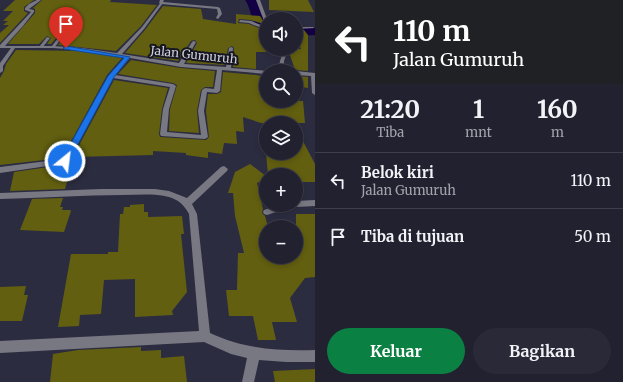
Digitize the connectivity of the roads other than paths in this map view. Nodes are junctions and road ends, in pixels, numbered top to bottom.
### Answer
1 (38, 0) edge
2 (169, 0) edge
3 (258, 0) edge
4 (161, 2) edge
5 (220, 4) dead end
6 (263, 12) edge
7 (218, 18) dead end
8 (240, 21) dead end
9 (259, 26) edge
10 (303, 28) edge
11 (313, 28) dead end
12 (66, 30) dead end
13 (48, 38) dead end
14 (194, 42) dead end
15 (0, 47) edge
16 (14, 47) junction
17 (41, 47) junction
18 (53, 47) junction
19 (231, 48) dead end
20 (118, 55) junction
21 (128, 57) junction
22 (181, 65) junction
23 (220, 68) junction
24 (228, 69) junction
25 (0, 71) edge
26 (259, 71) edge
27 (303, 74) edge
28 (314, 75) edge
29 (111, 76) junction
30 (315, 85) edge
31 (315, 93) edge
32 (224, 169) dead end
33 (0, 170) edge
34 (0, 196) edge
35 (187, 203) junction
36 (315, 203) edge
37 (303, 204) edge
38 (205, 336) junction
39 (0, 347) edge
40 (254, 354) junction
41 (315, 356) edge
42 (248, 382) edge

1 - 15 street
2 - 5 lane
3 - 6 street
4 - 7 lane
4 - 20 street
8 - 9 street
10 - 11 street
12 - 18 lane
13 - 17 lane
14 - 22 street
15 - 16 street, Jalan Gumuruh
16 - 17 street, Jalan Gumuruh
16 - 25 street
17 - 18 street, Jalan Gumuruh
18 - 20 street, Jalan Gumuruh
19 - 24 street
20 - 21 street, Jalan Gumuruh
21 - 22 street, Jalan Gumuruh
21 - 29 street
22 - 23 street, Jalan Gumuruh
23 - 24 street, Jalan Gumuruh
23 - 29 street
24 - 26 street, Jalan Gumuruh
27 - 28 street
28 - 30 street
29 - 33 street
30 - 31 street
32 - 35 street
34 - 35 street
35 - 38 street
36 - 37 street
38 - 39 street
38 - 40 street
40 - 41 street
40 - 42 street

